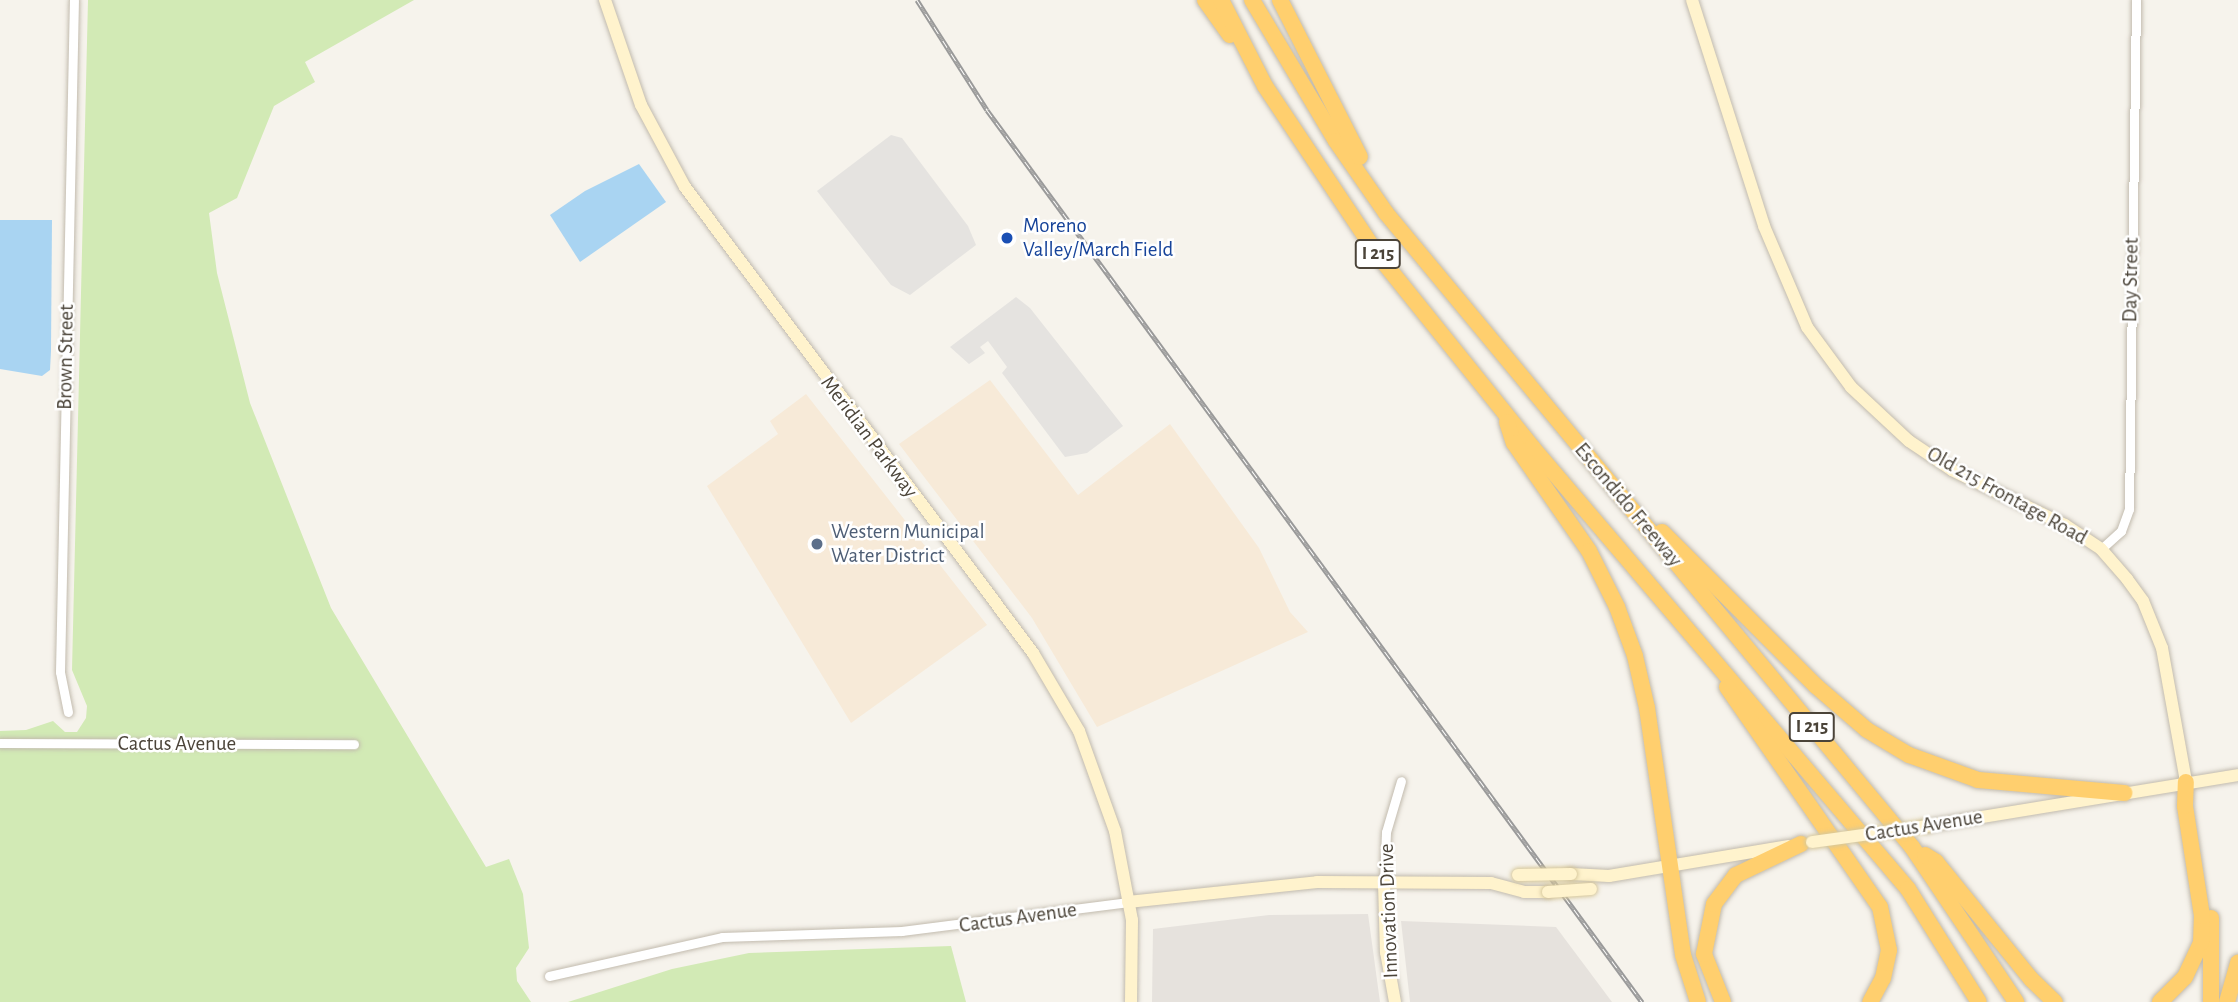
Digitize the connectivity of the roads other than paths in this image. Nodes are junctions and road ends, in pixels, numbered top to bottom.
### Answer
1 (74, 0) edge
2 (605, 0) edge
3 (1205, 0) edge
4 (1221, 0) edge
5 (1252, 0) edge
6 (1280, 0) edge
7 (1692, 0) edge
8 (2136, 0) edge
9 (1265, 86) junction
10 (1462, 307) junction
11 (1504, 413) junction
12 (1594, 464) junction
13 (2101, 549) junction
14 (1656, 589) junction
15 (68, 712) dead end
16 (0, 743) edge
17 (354, 744) dead end
18 (2238, 775) edge
19 (1401, 781) dead end
20 (2186, 782) junction
21 (2124, 793) junction
22 (1807, 843) junction
23 (1912, 847) junction
24 (1668, 866) junction
25 (1609, 876) junction
26 (1384, 882) junction
27 (1491, 883) junction
28 (1128, 902) junction
29 (2238, 963) edge
30 (549, 976) dead end
31 (1130, 1002) edge
32 (1395, 1002) edge
33 (1698, 1002) edge
34 (1723, 1002) edge
35 (1870, 1002) edge
36 (1979, 1002) edge
37 (2015, 1002) edge
38 (2055, 1002) edge
39 (2161, 1002) edge
40 (2211, 1002) edge
41 (2227, 1002) edge

1 - 15 street, Brown Street
2 - 28 main road, Meridian Parkway
3 - 9 highway
4 - 9 highway, Escondido Freeway / I 215
5 - 10 highway, Escondido Freeway / I 215
6 - 10 highway
7 - 13 main road, Old 215 Frontage Road
8 - 13 street, Day Street
9 - 11 highway, Escondido Freeway / I 215
10 - 12 highway, Escondido Freeway / I 215
11 - 14 highway, Escondido Freeway / I 215
11 - 24 highway
12 - 21 highway
12 - 23 highway, Escondido Freeway / I 215
13 - 20 main road, Old 215 Frontage Road
14 - 35 highway
14 - 36 highway, Escondido Freeway / I 215
16 - 17 street, Cactus Avenue
18 - 20 main road, Cactus Avenue
19 - 26 street, Innovation Drive
20 - 21 main road, Cactus Avenue
20 - 39 highway
20 - 40 highway
21 - 22 main road, Cactus Avenue, bridge
22 - 24 main road, Cactus Avenue
22 - 34 highway
23 - 37 highway, Escondido Freeway / I 215
23 - 38 highway
24 - 25 main road, Cactus Avenue
24 - 33 highway
25 - 27 main road, Cactus Avenue, bridge
25 - 27 main road, Cactus Avenue, bridge
26 - 27 main road, Cactus Avenue
26 - 28 main road, Cactus Avenue
26 - 32 main road, Innovation Drive
28 - 30 street, Cactus Avenue
28 - 31 main road, Meridian Parkway
29 - 41 highway

